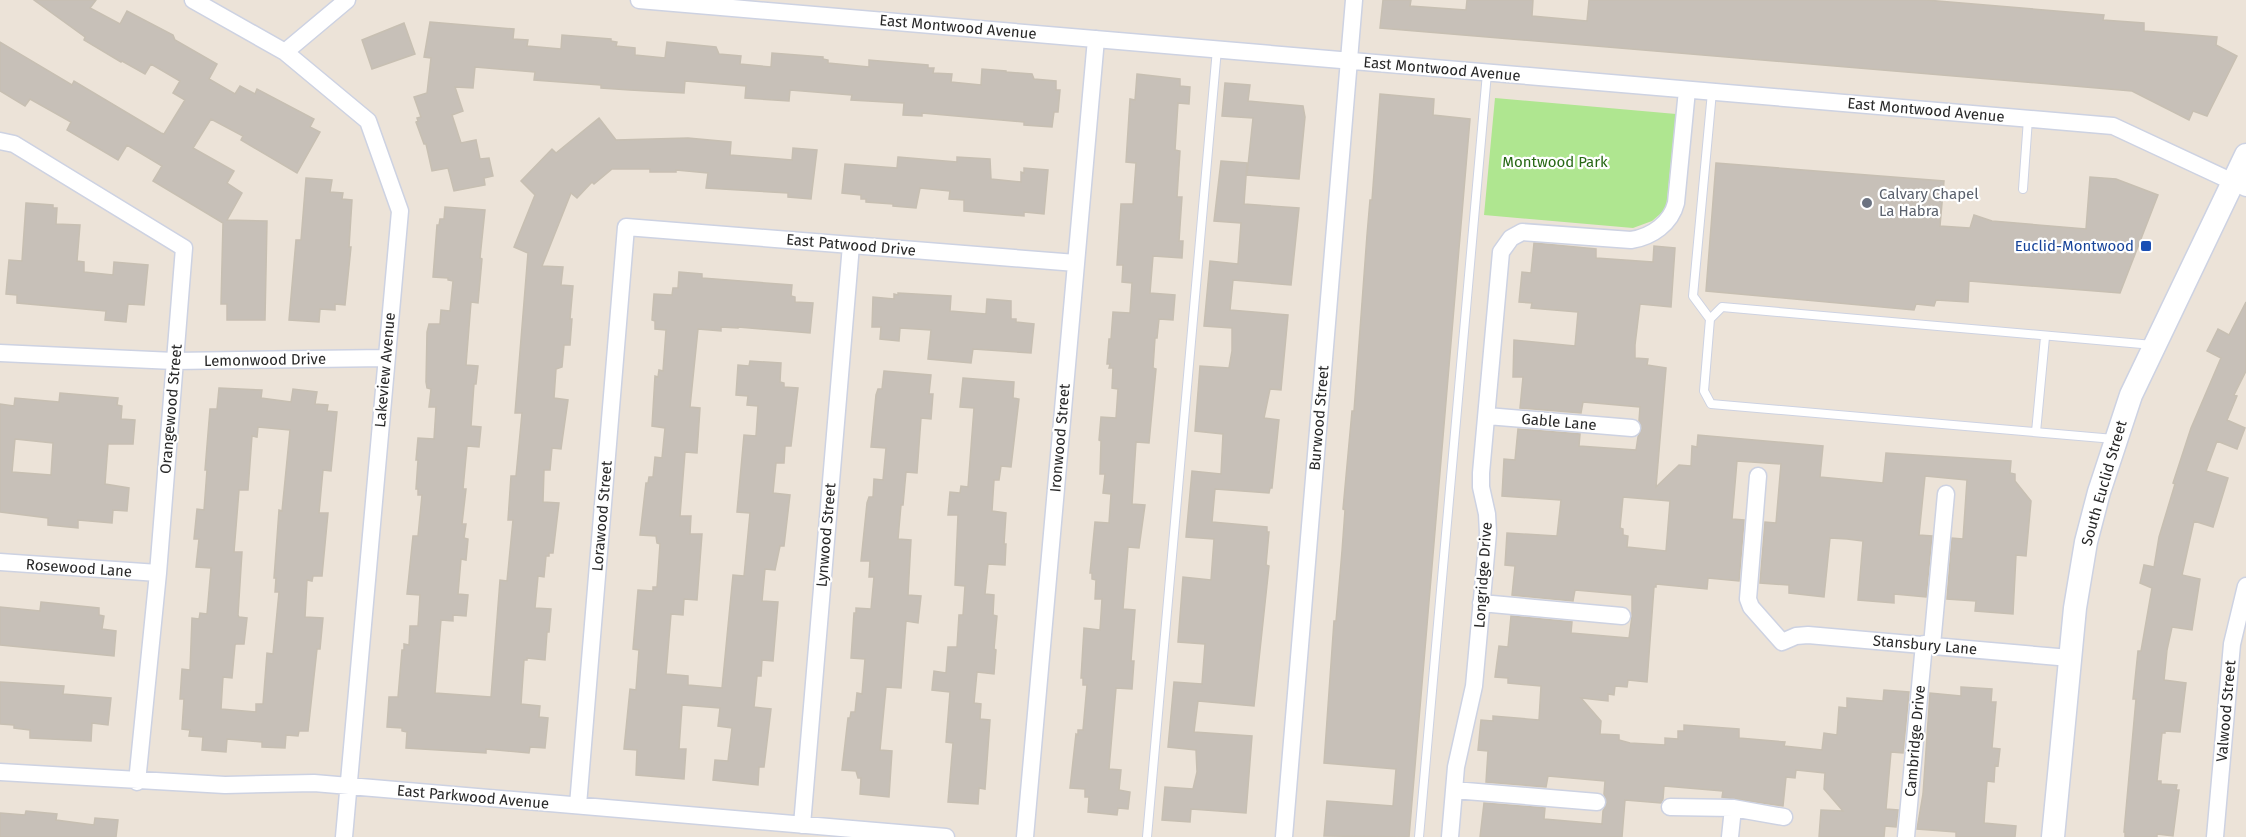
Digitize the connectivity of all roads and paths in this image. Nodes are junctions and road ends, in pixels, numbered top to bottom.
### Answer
1 (193, 0) edge
2 (347, 0) edge
3 (639, 0) edge
4 (1354, 0) edge
5 (1096, 39) junction
6 (1216, 49) junction
7 (285, 52) junction
8 (1349, 61) junction
9 (1486, 73) junction
10 (1687, 90) junction
11 (1712, 92) junction
12 (2028, 119) junction
13 (0, 141) edge
14 (2246, 154) edge
15 (2240, 185) edge
16 (2023, 189) dead end
17 (626, 227) joint
18 (851, 245) junction
19 (1076, 263) junction
20 (1710, 319) junction
21 (2045, 337) junction
22 (2153, 345) junction
23 (0, 353) edge
24 (386, 358) junction
25 (174, 361) junction
26 (1486, 416) junction
27 (1632, 429) dead end
28 (2036, 432) junction
29 (2115, 440) junction
30 (1758, 476) dead end
31 (1946, 494) dead end
32 (0, 562) edge
33 (158, 573) junction
34 (2246, 586) edge
35 (1481, 603) junction
36 (1622, 616) dead end
37 (1928, 645) junction
38 (2070, 658) junction
39 (0, 772) edge
40 (137, 782) junction
41 (350, 785) junction
42 (1454, 790) junction
43 (1597, 802) dead end
44 (578, 805) junction
45 (1670, 807) dead end
46 (1733, 808) junction
47 (1784, 817) dead end
48 (802, 825) junction
49 (344, 837) edge
50 (946, 837) edge
51 (1025, 837) edge
52 (1147, 837) edge
53 (1284, 837) edge
54 (1419, 837) edge
55 (1450, 837) edge
56 (1730, 837) edge
57 (1906, 837) edge
58 (2053, 837) edge
59 (2215, 837) edge

1 - 7 street, Lakeview Avenue
2 - 7 street
3 - 5 street, East Montwood Avenue
4 - 8 street, Burwood Street
5 - 6 street, East Montwood Avenue
5 - 19 street, Ironwood Street
6 - 8 street, East Montwood Avenue
6 - 52 lane
7 - 24 street, Lakeview Avenue
8 - 9 street, East Montwood Avenue
8 - 53 street, Burwood Street
9 - 10 street, East Montwood Avenue
9 - 54 lane
10 - 11 street, East Montwood Avenue
10 - 26 street, Longridge Drive
11 - 12 street, East Montwood Avenue
11 - 20 lane
12 - 15 street, East Montwood Avenue
12 - 16 lane
13 - 25 street, Orangewood Street
14 - 15 main road, South Euclid Street
15 - 22 main road, South Euclid Street
17 - 18 street, East Patwood Drive
17 - 44 street, Lorawood Street
18 - 19 street, East Patwood Drive
18 - 48 street, Lynwood Street
19 - 51 street, Ironwood Street
20 - 21 lane
20 - 28 lane
21 - 22 lane
21 - 28 lane
22 - 29 main road, South Euclid Street
23 - 25 street, Lemonwood Drive
24 - 25 street, Lemonwood Drive
24 - 41 street, Lakeview Avenue
25 - 33 street, Orangewood Street
26 - 27 street, Gable Lane
26 - 35 street, Longridge Drive
28 - 29 lane
29 - 38 main road, South Euclid Street
30 - 37 street, Stansbury Lane
31 - 37 street, Cambridge Drive
32 - 33 street, Rosewood Lane
33 - 40 street, Orangewood Street
34 - 59 street, Valwood Street
35 - 36 street
35 - 42 street, Longridge Drive
37 - 38 street, Stansbury Lane
37 - 57 street, Cambridge Drive
38 - 58 main road, South Euclid Street
39 - 40 street, East Parkwood Avenue
40 - 41 street, East Parkwood Avenue
41 - 44 street, East Parkwood Avenue
41 - 49 street, Lakeview Avenue
42 - 43 street
42 - 55 street, Longridge Drive
44 - 48 street, East Parkwood Avenue
45 - 46 street
46 - 47 street
46 - 56 street
48 - 50 street, East Parkwood Avenue

